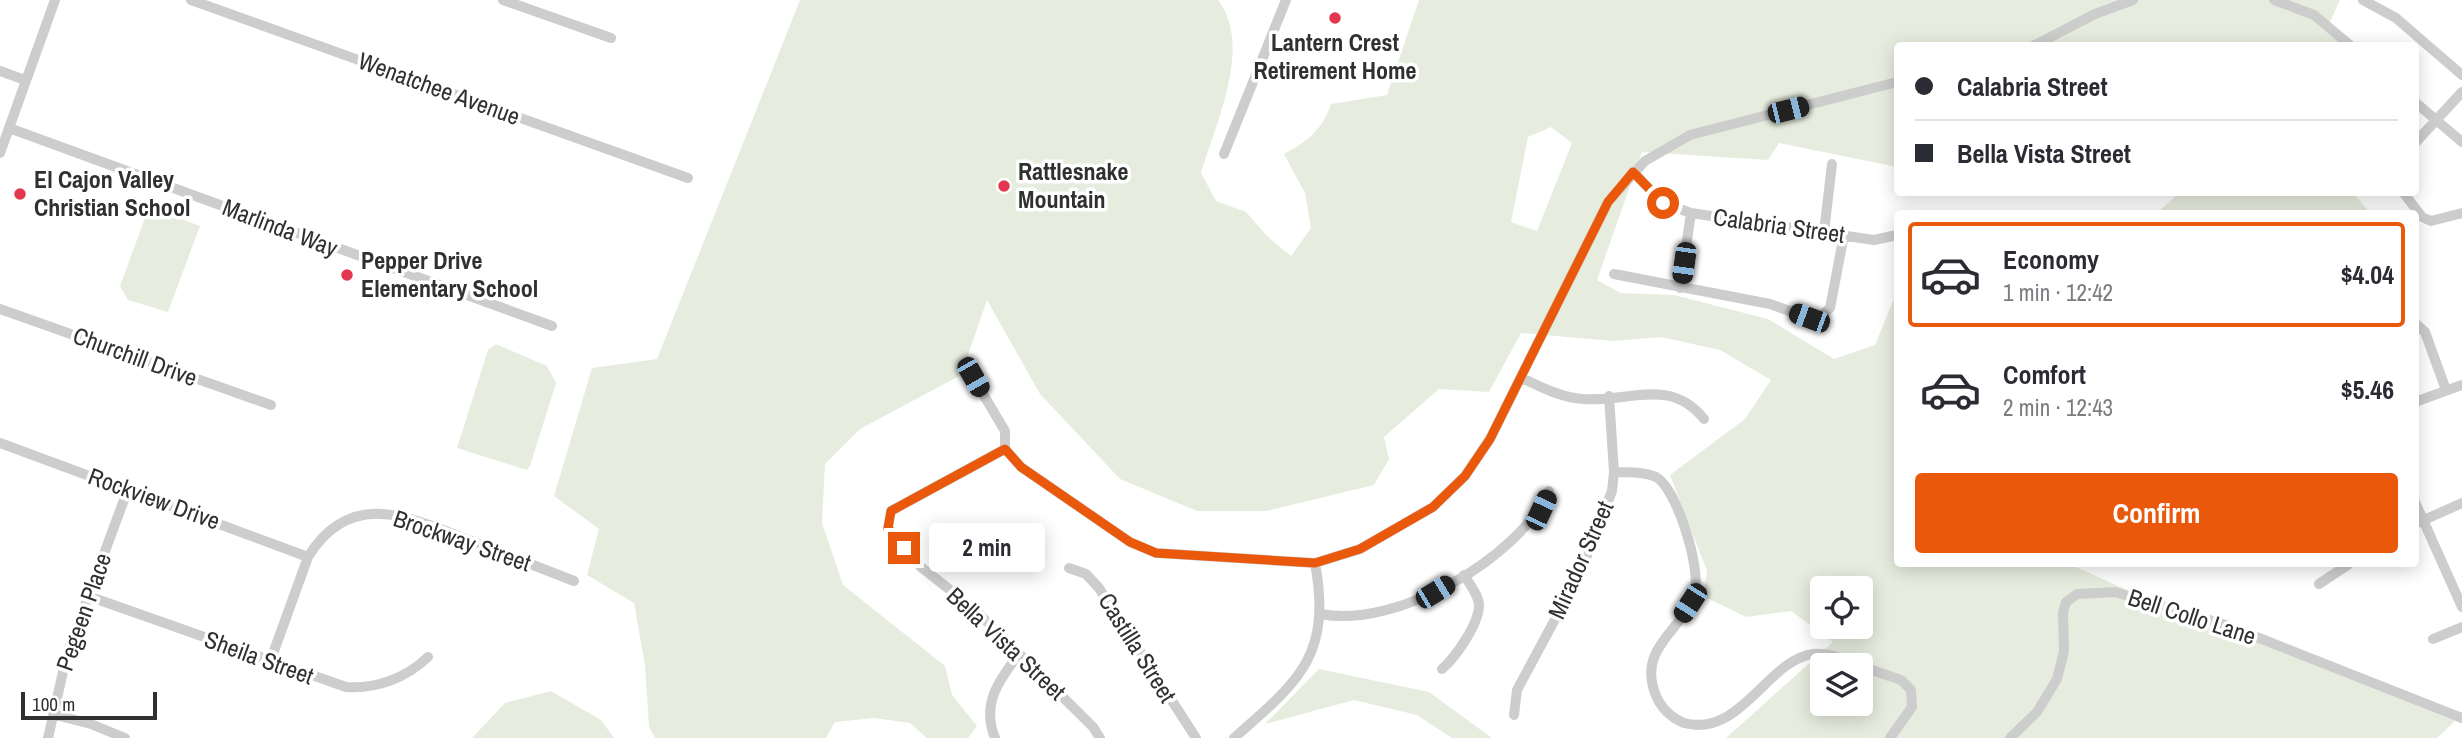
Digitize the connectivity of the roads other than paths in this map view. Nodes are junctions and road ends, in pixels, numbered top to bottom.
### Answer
1 (55, 0) edge
2 (191, 0) edge
3 (503, 0) edge
4 (1286, 0) edge
5 (2133, 0) edge
6 (2274, 0) edge
7 (2363, 0) edge
8 (611, 38) dead end
9 (2041, 42) edge
10 (2346, 42) edge
11 (0, 71) edge
12 (2462, 75) edge
13 (26, 80) junction
14 (1894, 83) edge
15 (2462, 92) edge
16 (2419, 106) edge
17 (2434, 121) junction
18 (9, 128) junction
19 (2419, 138) edge
20 (2462, 142) edge
21 (0, 153) edge
22 (1224, 154) dead end
23 (1832, 164) dead end
24 (1633, 172) junction
25 (688, 178) dead end
26 (2406, 196) edge
27 (2417, 210) edge
28 (2419, 212) edge
29 (1691, 213) junction
30 (2462, 213) edge
31 (1824, 232) junction
32 (1844, 235) junction
33 (1894, 236) edge
34 (1614, 274) dead end
35 (1680, 288) junction
36 (0, 309) edge
37 (552, 326) dead end
38 (2419, 326) edge
39 (973, 377) dead end
40 (1522, 378) junction
41 (2462, 384) edge
42 (2446, 390) junction
43 (1609, 396) junction
44 (2419, 400) edge
45 (271, 405) dead end
46 (1704, 419) dead end
47 (0, 443) edge
48 (1005, 449) junction
49 (1614, 472) junction
50 (128, 489) junction
51 (1549, 491) dead end
52 (2462, 503) edge
53 (2419, 522) edge
54 (308, 556) junction
55 (1315, 563) junction
56 (2344, 567) edge
57 (1069, 568) dead end
58 (1464, 575) junction
59 (574, 581) dead end
60 (2319, 584) dead end
61 (88, 596) junction
62 (2462, 607) edge
63 (1321, 614) junction
64 (2462, 627) edge
65 (2433, 639) dead end
66 (1019, 654) junction
67 (428, 657) dead end
68 (1810, 657) edge
69 (270, 662) junction
70 (1441, 668) dead end
71 (1873, 670) edge
72 (56, 715) junction
73 (1514, 715) dead end
74 (2462, 718) edge
75 (48, 738) edge
76 (125, 738) edge
77 (995, 738) edge
78 (1100, 738) edge
79 (1196, 738) edge
80 (1234, 738) edge
81 (1890, 738) edge
82 (2010, 738) edge

1 - 13 street
2 - 25 street, Wenatchee Avenue
3 - 8 street
4 - 22 street
5 - 9 street
6 - 10 street
7 - 12 street
11 - 13 street
13 - 18 street
14 - 24 street
15 - 17 street
16 - 17 street
17 - 19 street
17 - 20 street
18 - 21 street
18 - 37 street, Marlinda Way
23 - 31 street
24 - 29 street, Calabria Street
24 - 40 street
26 - 27 street
28 - 30 street
29 - 31 street, Calabria Street
29 - 35 street
31 - 32 street, Calabria Street
32 - 33 street, Calabria Street
32 - 35 street
34 - 35 street
36 - 45 street, Churchill Drive
38 - 42 street
39 - 48 street
40 - 43 street
40 - 55 street
41 - 42 street
42 - 44 street
43 - 46 street
43 - 49 street, Mirador Street
47 - 50 street, Rockview Drive
48 - 55 street
48 - 66 street, Bella Vista Street
49 - 68 street
49 - 73 street, Mirador Street
50 - 54 street, Rockview Drive
50 - 61 street, Pegeen Place
51 - 58 street
52 - 53 street
53 - 62 street
54 - 59 street, Brockway Street
54 - 69 street, Brockway Street
55 - 63 street
56 - 60 street
57 - 79 street, Castilla Street
58 - 63 street
58 - 70 street
61 - 69 street, Sheila Street
61 - 72 street, Pegeen Place
63 - 80 street
64 - 65 street
66 - 77 street
66 - 78 street, Bella Vista Street
67 - 69 street, Sheila Street
71 - 81 street
72 - 75 street, Pegeen Place
72 - 76 street
74 - 82 street, Bell Collo Lane

